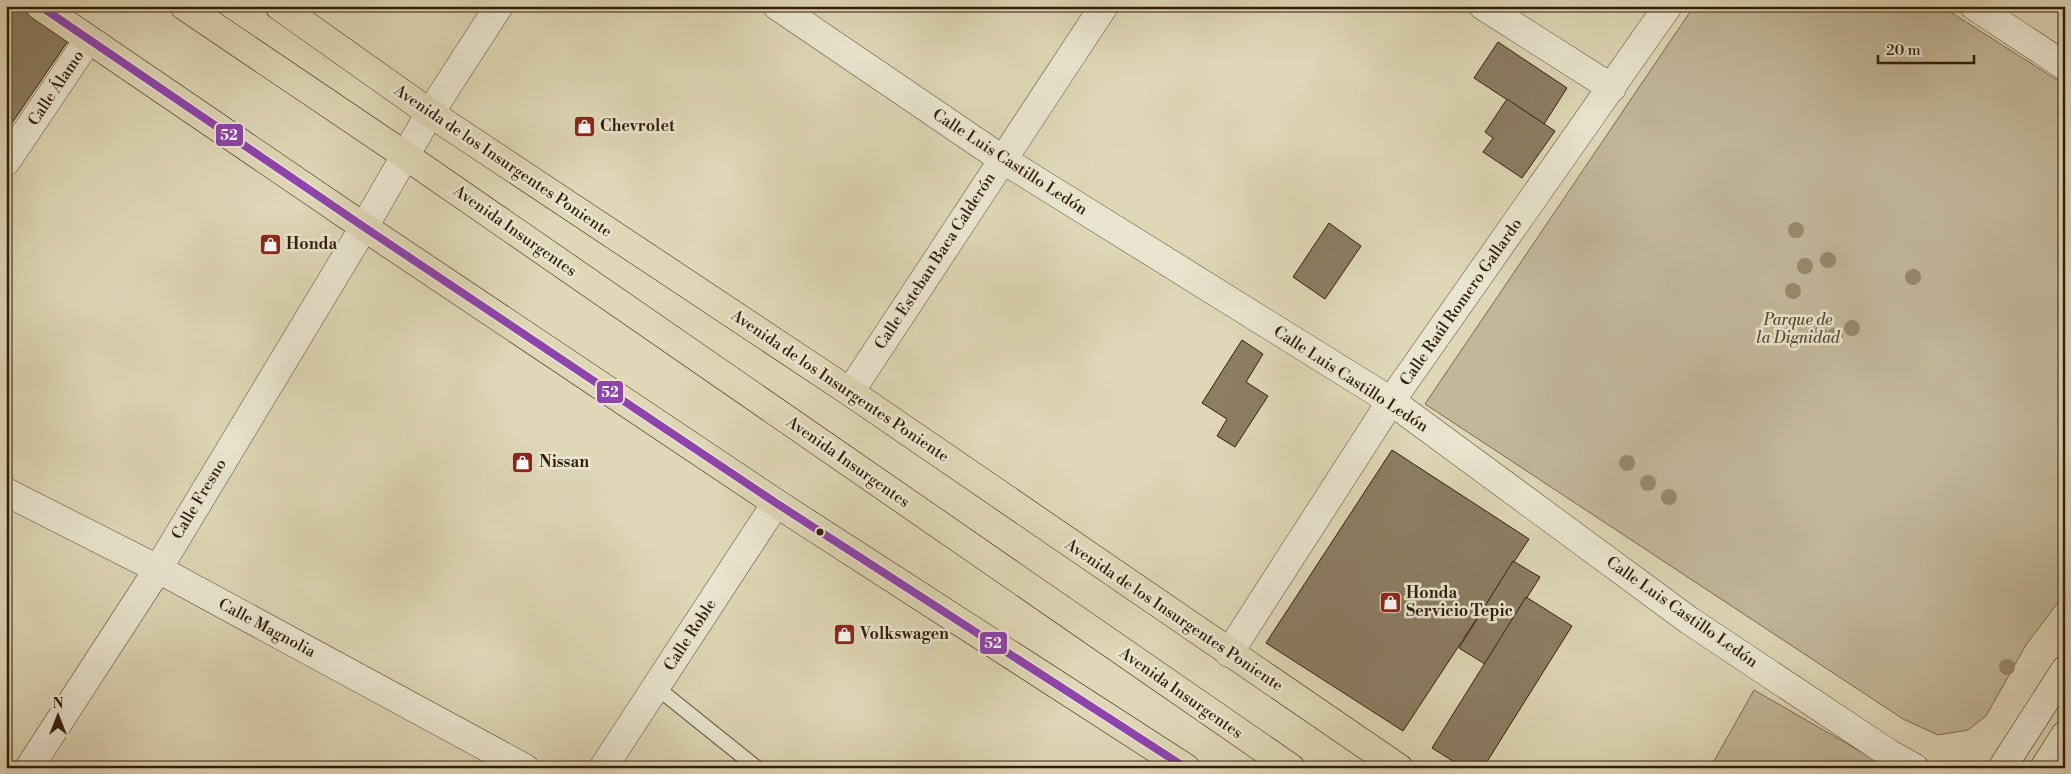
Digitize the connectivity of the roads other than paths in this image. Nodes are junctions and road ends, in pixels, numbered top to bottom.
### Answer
1 (40, 6) edge
2 (184, 6) edge
3 (279, 6) edge
4 (499, 6) edge
5 (776, 6) edge
6 (1483, 6) edge
7 (1668, 6) edge
8 (1974, 6) edge
9 (1101, 7) edge
10 (88, 40) junction
11 (2065, 66) edge
12 (1612, 88) junction
13 (430, 113) junction
14 (406, 156) junction
15 (1002, 159) junction
16 (6, 162) edge
17 (364, 227) junction
18 (850, 392) junction
19 (1391, 401) junction
20 (6, 492) edge
21 (776, 502) junction
22 (158, 569) junction
23 (1229, 653) junction
24 (2065, 670) edge
25 (656, 687) junction
26 (2065, 735) edge
27 (1184, 767) edge
28 (29, 768) edge
29 (525, 768) edge
30 (603, 768) edge
31 (757, 768) edge
32 (1291, 768) edge
33 (1399, 768) edge
34 (1915, 768) edge
35 (2002, 768) edge
36 (2044, 768) edge

1 - 10 main road
2 - 14 main road
3 - 13 main road, Avenida de los Insurgentes Poniente
4 - 13 street, Calle Fresno
5 - 15 street, Calle Luis Castillo Ledón
6 - 12 street
7 - 12 street, Calle Raúl Romero Gallardo
8 - 11 street
9 - 15 street, Calle Esteban Baca Calderón
10 - 16 street, Calle Álamo
10 - 17 main road
12 - 19 street, Calle Raúl Romero Gallardo
13 - 14 street, Calle Fresno
13 - 18 main road, Avenida de los Insurgentes Poniente
14 - 17 street, Calle Fresno
14 - 32 main road, Avenida Insurgentes
15 - 18 street, Calle Esteban Baca Calderón
15 - 19 street, Calle Luis Castillo Ledón
17 - 21 main road
17 - 22 street, Calle Fresno
18 - 23 main road, Avenida de los Insurgentes Poniente
19 - 23 street, Calle Raúl Romero Gallardo
19 - 34 street, Calle Luis Castillo Ledón
20 - 22 street, Calle Magnolia
21 - 25 street, Calle Roble
21 - 27 main road
22 - 28 street, Calle Fresno
22 - 29 street, Calle Magnolia
23 - 33 main road, Avenida de los Insurgentes Poniente
24 - 35 street
25 - 30 street, Calle Roble
25 - 31 lane
26 - 36 street

